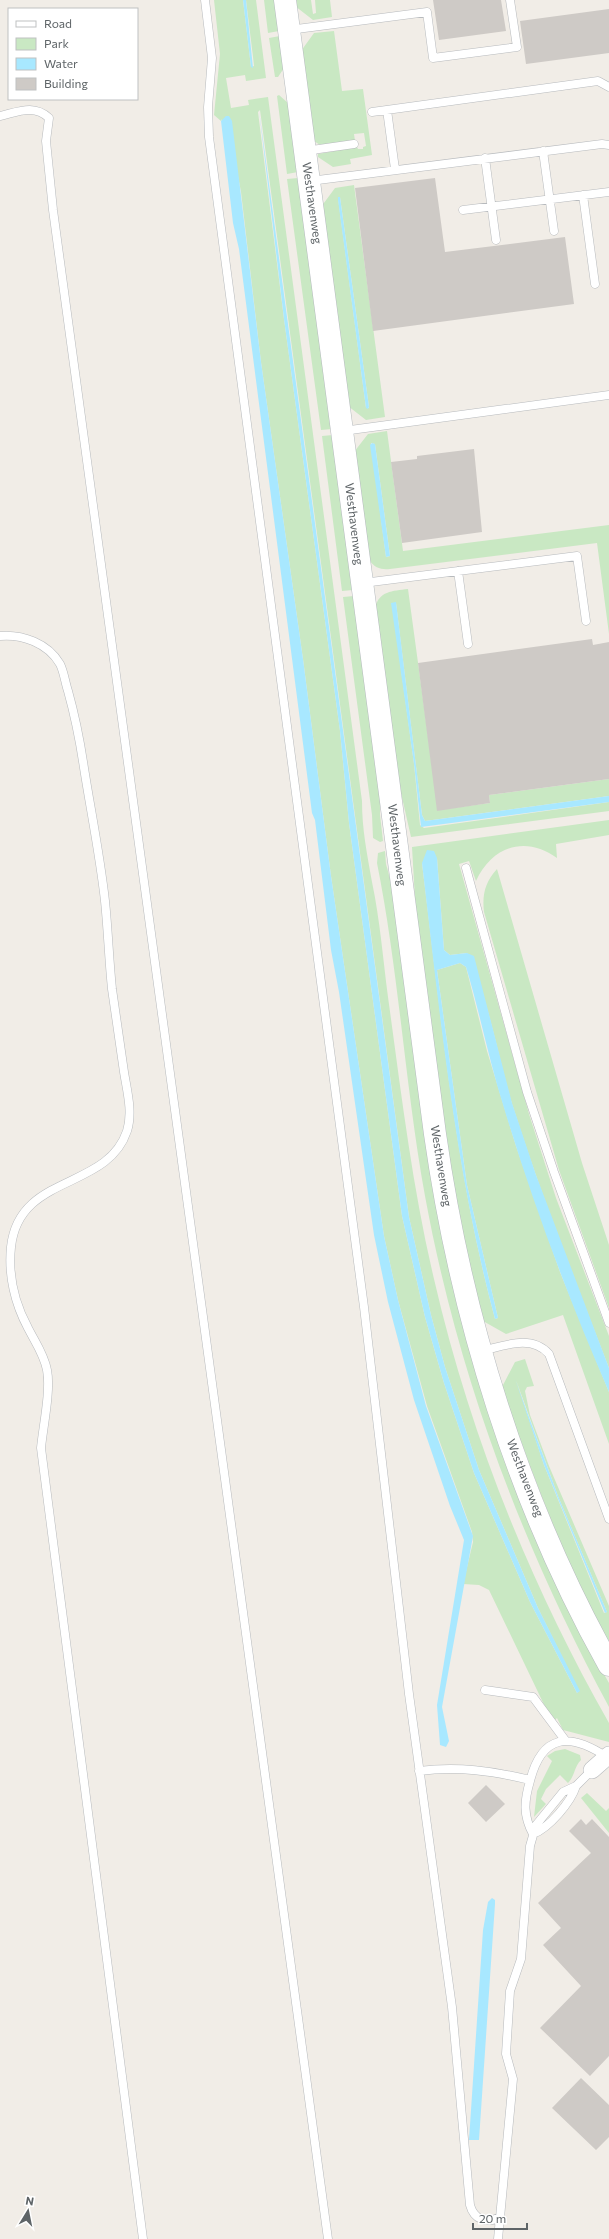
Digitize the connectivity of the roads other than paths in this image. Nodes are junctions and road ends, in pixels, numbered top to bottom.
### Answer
1 (205, 0) edge
2 (284, 0) edge
3 (510, 0) edge
4 (289, 30) junction
5 (609, 87) edge
6 (387, 110) junction
7 (372, 112) dead end
8 (0, 116) edge
9 (354, 144) dead end
10 (609, 145) edge
11 (305, 151) junction
12 (543, 151) junction
13 (484, 158) junction
14 (395, 169) junction
15 (309, 181) junction
16 (609, 192) edge
17 (583, 195) junction
18 (550, 199) junction
19 (492, 206) junction
20 (463, 210) dead end
21 (554, 231) dead end
22 (496, 240) dead end
23 (595, 284) dead end
24 (609, 395) edge
25 (342, 431) junction
26 (458, 571) junction
27 (362, 583) junction
28 (586, 621) dead end
29 (0, 636) edge
30 (468, 644) dead end
31 (466, 868) dead end
32 (609, 1323) edge
33 (482, 1351) junction
34 (609, 1518) edge
35 (609, 1665) edge
36 (485, 1690) dead end
37 (565, 1740) junction
38 (608, 1756) edge
39 (592, 1770) joint
40 (420, 1771) junction
41 (530, 1780) junction
42 (533, 1834) junction
43 (500, 2217) junction
44 (143, 2239) edge
45 (328, 2239) edge
46 (498, 2239) edge

1 - 40 lane
2 - 4 street, Westhavenweg
3 - 4 lane
4 - 11 street, Westhavenweg
5 - 6 lane
6 - 7 lane
6 - 14 lane
8 - 45 lane
9 - 11 lane
10 - 12 lane
11 - 15 street, Westhavenweg
12 - 13 lane
12 - 18 lane
13 - 14 lane
13 - 19 lane
14 - 15 lane
15 - 25 street, Westhavenweg
16 - 17 lane
17 - 18 lane
17 - 23 lane
18 - 19 lane
18 - 21 lane
19 - 20 lane
19 - 22 lane
24 - 25 lane
25 - 27 street, Westhavenweg
26 - 27 lane
26 - 28 lane
26 - 30 lane
27 - 33 street, Westhavenweg
29 - 44 lane
31 - 32 lane
33 - 34 lane
33 - 35 street, Westhavenweg
36 - 37 lane
37 - 38 lane
37 - 41 lane
38 - 39 street
39 - 42 lane
40 - 41 lane
40 - 43 lane
41 - 42 lane
42 - 43 lane
43 - 46 lane

